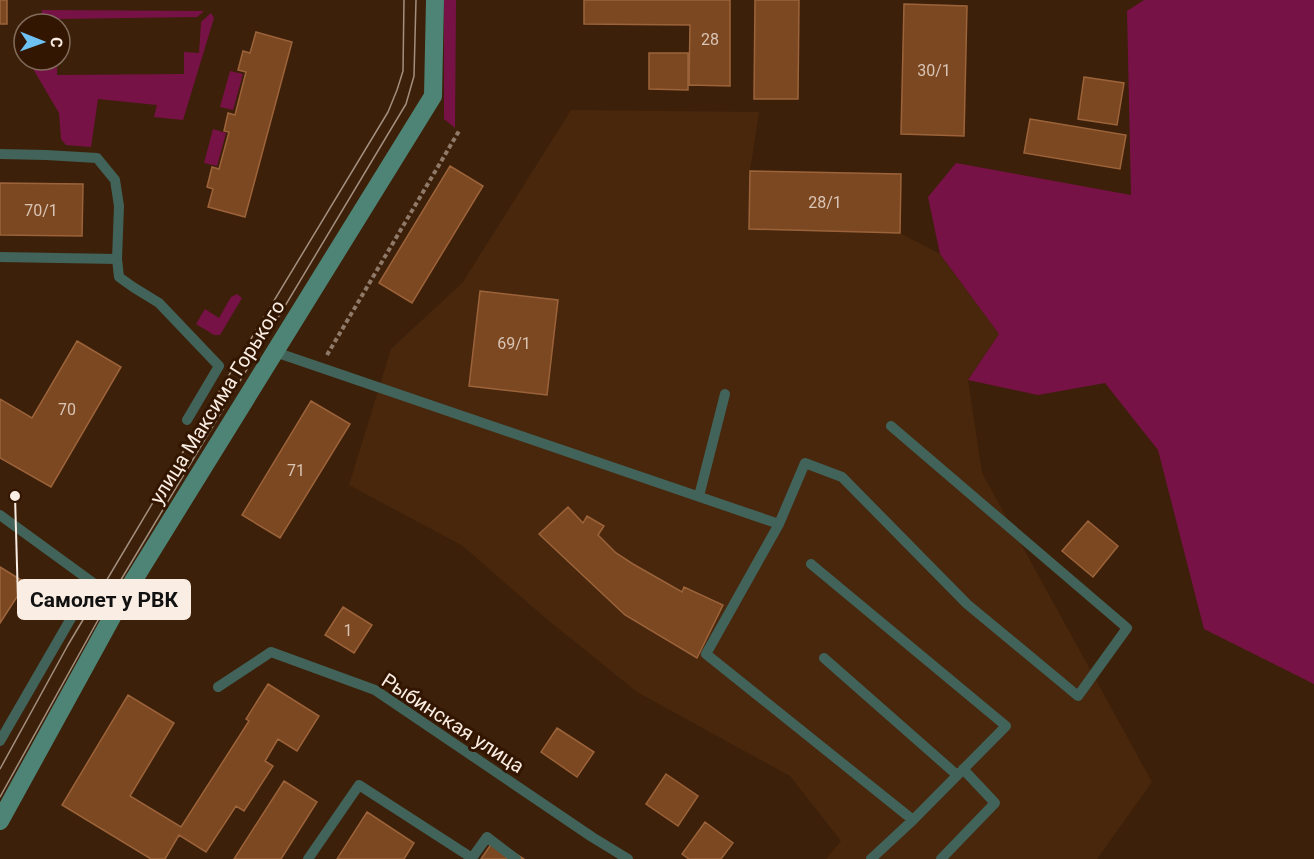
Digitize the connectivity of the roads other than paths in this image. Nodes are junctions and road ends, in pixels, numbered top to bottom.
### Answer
1 (435, 0) edge
2 (0, 154) edge
3 (0, 257) edge
4 (117, 259) junction
5 (275, 352) junction
6 (725, 394) dead end
7 (187, 420) dead end
8 (891, 426) dead end
9 (699, 496) junction
10 (0, 515) edge
11 (779, 524) junction
12 (811, 564) dead end
13 (92, 582) junction
14 (122, 599) junction
15 (824, 658) dead end
16 (219, 687) dead end
17 (0, 741) edge
18 (960, 772) junction
19 (913, 820) junction
20 (0, 821) edge
21 (308, 859) edge
22 (516, 859) edge
23 (628, 859) edge
24 (871, 859) edge
25 (941, 859) edge

1 - 5 street, улица Максима Горького
2 - 4 lane
3 - 4 lane
4 - 7 lane
5 - 9 lane
5 - 14 street, улица Максима Горького
6 - 9 lane
8 - 11 lane
9 - 11 lane
10 - 13 lane
11 - 19 lane
12 - 18 lane
13 - 14 lane
13 - 17 lane
14 - 20 street, улица Максима Горького
15 - 18 lane
16 - 23 lane, Рыбинская улица
18 - 19 lane
18 - 25 lane
19 - 24 lane
21 - 22 lane

